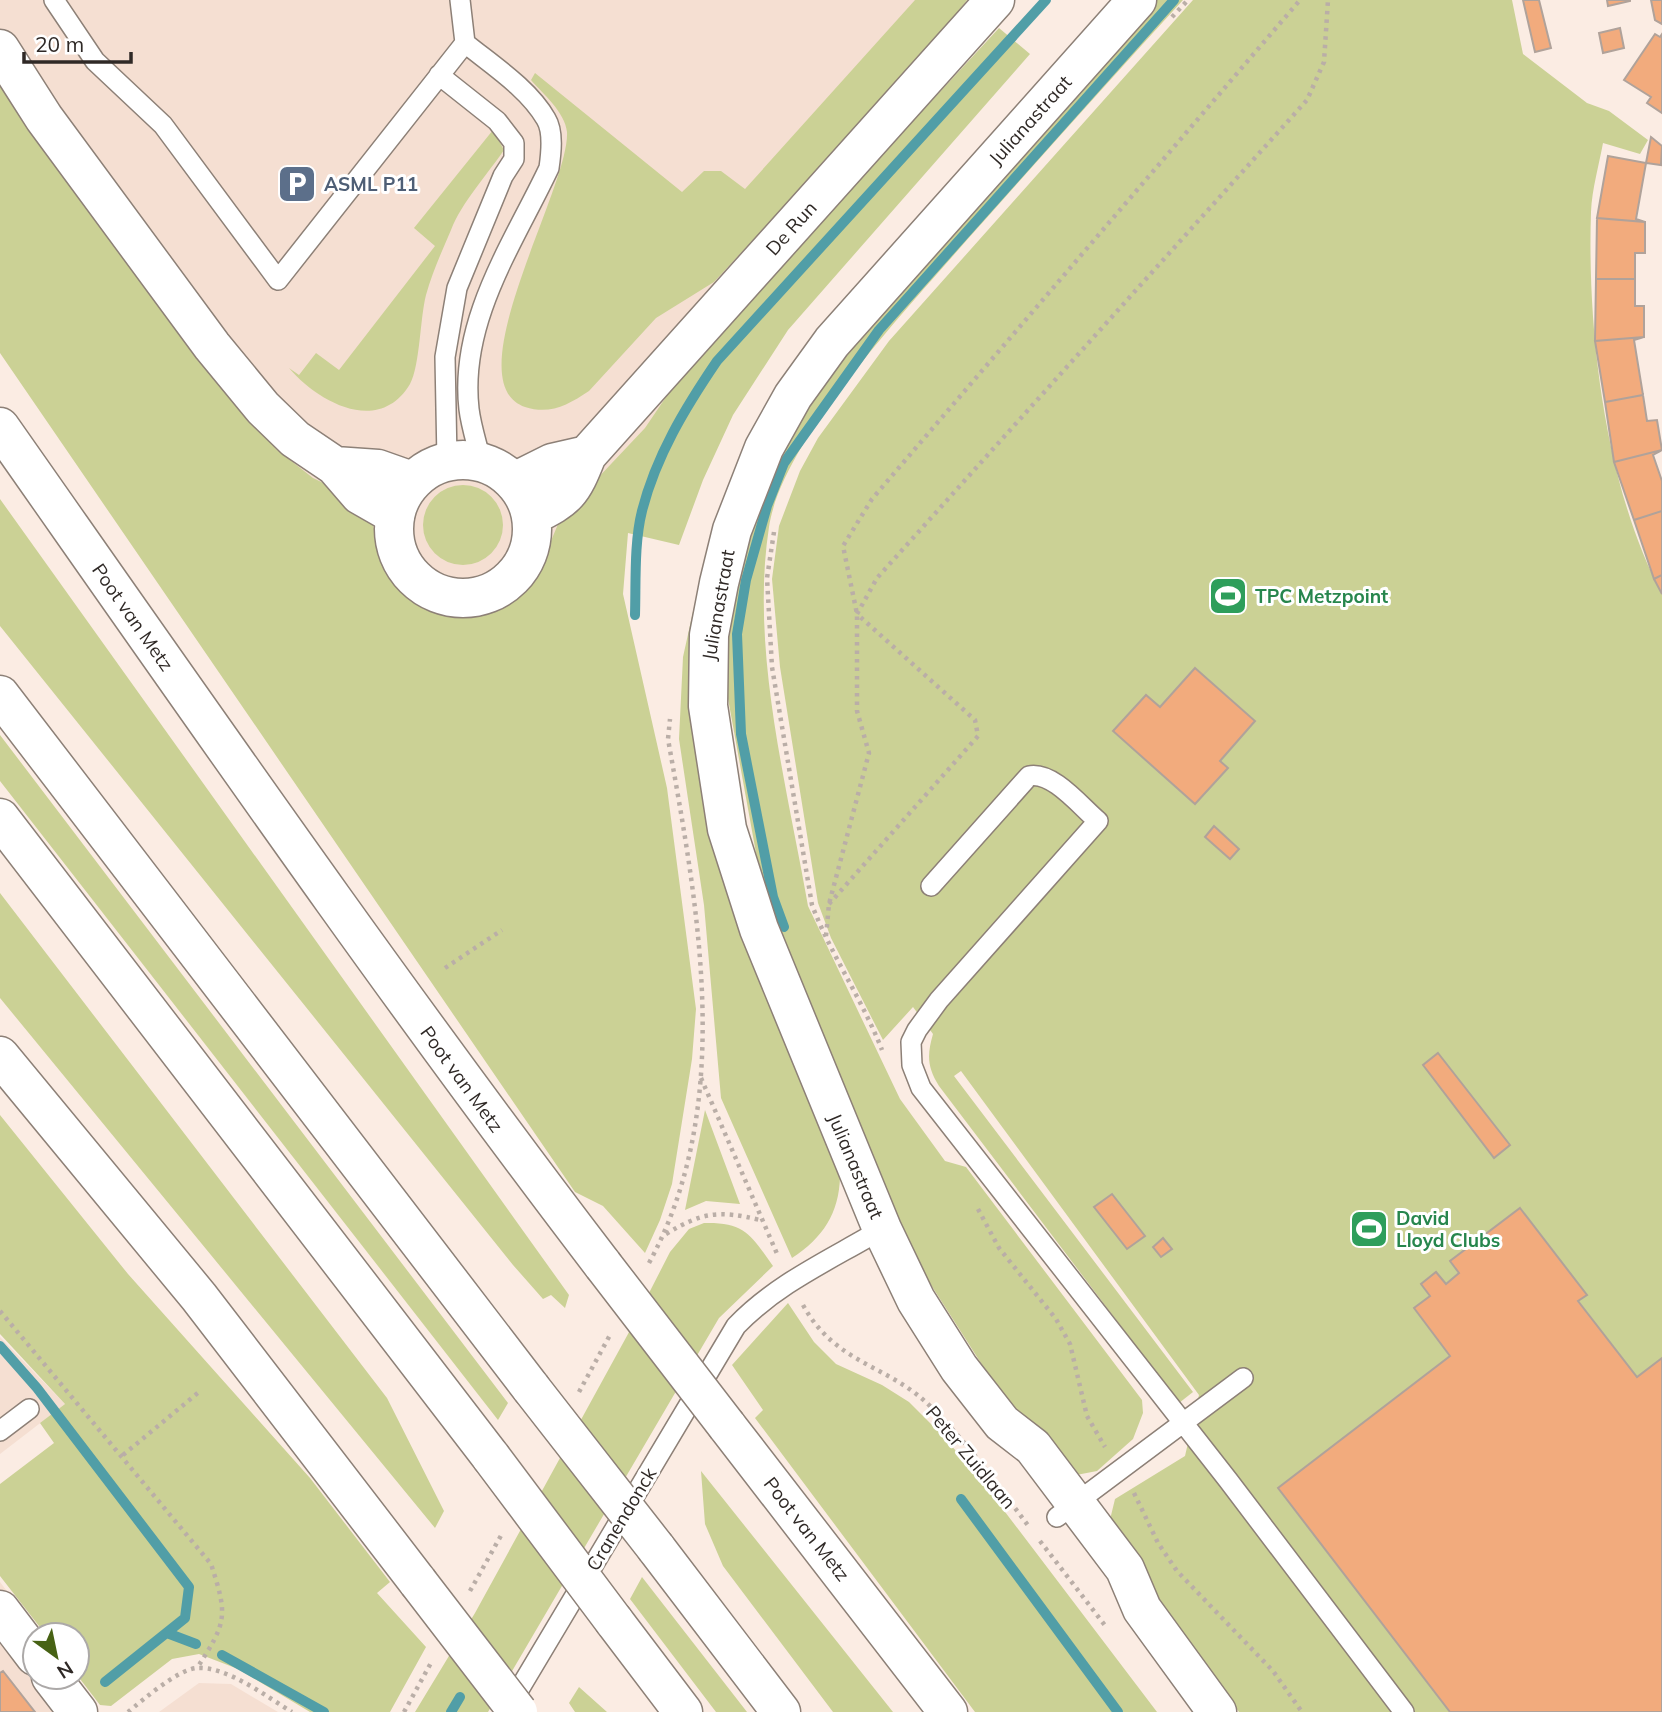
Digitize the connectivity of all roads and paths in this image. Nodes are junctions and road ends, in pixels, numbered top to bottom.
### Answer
1 (54, 0) edge
2 (460, 0) edge
3 (995, 0) edge
4 (1137, 0) edge
5 (1188, 0) edge
6 (1300, 0) edge
7 (1328, 0) edge
8 (1169, 21) dead end
9 (465, 43) junction
10 (0, 49) edge
11 (439, 75) junction
12 (0, 428) edge
13 (587, 455) junction
14 (464, 461) junction
15 (335, 466) junction
16 (412, 481) junction
17 (514, 482) junction
18 (395, 515) junction
19 (531, 516) junction
20 (775, 526) dead end
21 (857, 614) junction
22 (0, 695) edge
23 (670, 713) dead end
24 (0, 818) edge
25 (931, 886) dead end
26 (829, 904) junction
27 (502, 930) dead end
28 (826, 941) junction
29 (445, 968) dead end
30 (0, 1056) edge
31 (884, 1056) dead end
32 (701, 1077) junction
33 (972, 1197) dead end
34 (761, 1220) junction
35 (882, 1229) junction
36 (790, 1282) junction
37 (0, 1311) edge
38 (736, 1326) joint
39 (1243, 1378) dead end
40 (199, 1392) dead end
41 (29, 1409) dead end
42 (1182, 1424) junction
43 (0, 1431) edge
44 (123, 1455) junction
45 (1120, 1470) junction
46 (1067, 1510) junction
47 (0, 1610) edge
48 (21, 1638) edge
49 (1116, 1639) dead end
50 (197, 1668) junction
51 (62, 1691) edge
52 (78, 1712) edge
53 (128, 1712) edge
54 (292, 1712) edge
55 (506, 1712) edge
56 (518, 1712) edge
57 (683, 1712) edge
58 (781, 1712) edge
59 (948, 1712) edge
60 (1217, 1712) edge
61 (1302, 1712) edge
62 (1404, 1712) edge

1 - 11 lane
2 - 9 lane
3 - 13 main road, De Run
4 - 35 main road, Julianastraat
5 - 8 path
6 - 21 path
7 - 21 path
9 - 11 lane
9 - 14 lane
10 - 15 main road
11 - 14 lane
12 - 59 main road, Poot van Metz, bridge
13 - 17 main road
13 - 19 main road, De Run
14 - 16 main road
14 - 17 main road
15 - 16 main road
15 - 18 main road
16 - 18 main road
17 - 19 main road
18 - 19 main road
20 - 28 path
21 - 26 path
21 - 26 path
22 - 58 main road, bridge
23 - 32 path
24 - 57 main road, bridge
25 - 42 lane
26 - 28 path
27 - 29 path
28 - 31 path
30 - 56 main road, bridge
32 - 34 path
32 - 34 path
33 - 45 path
34 - 36 path, Peter Zuidlaan
35 - 36 lane, Julianastraat
35 - 46 main road, Peter Zuidlaan
36 - 38 lane, Julianastraat
36 - 49 path, Peter Zuidlaan
37 - 44 path
38 - 55 lane, Cranendonck
39 - 42 lane
40 - 44 path
41 - 43 lane
42 - 45 lane
42 - 62 lane
44 - 50 path
45 - 46 lane
45 - 61 path
46 - 60 main road, Peter Zuidlaan
47 - 48 main road
50 - 53 path
50 - 54 path
51 - 52 main road

